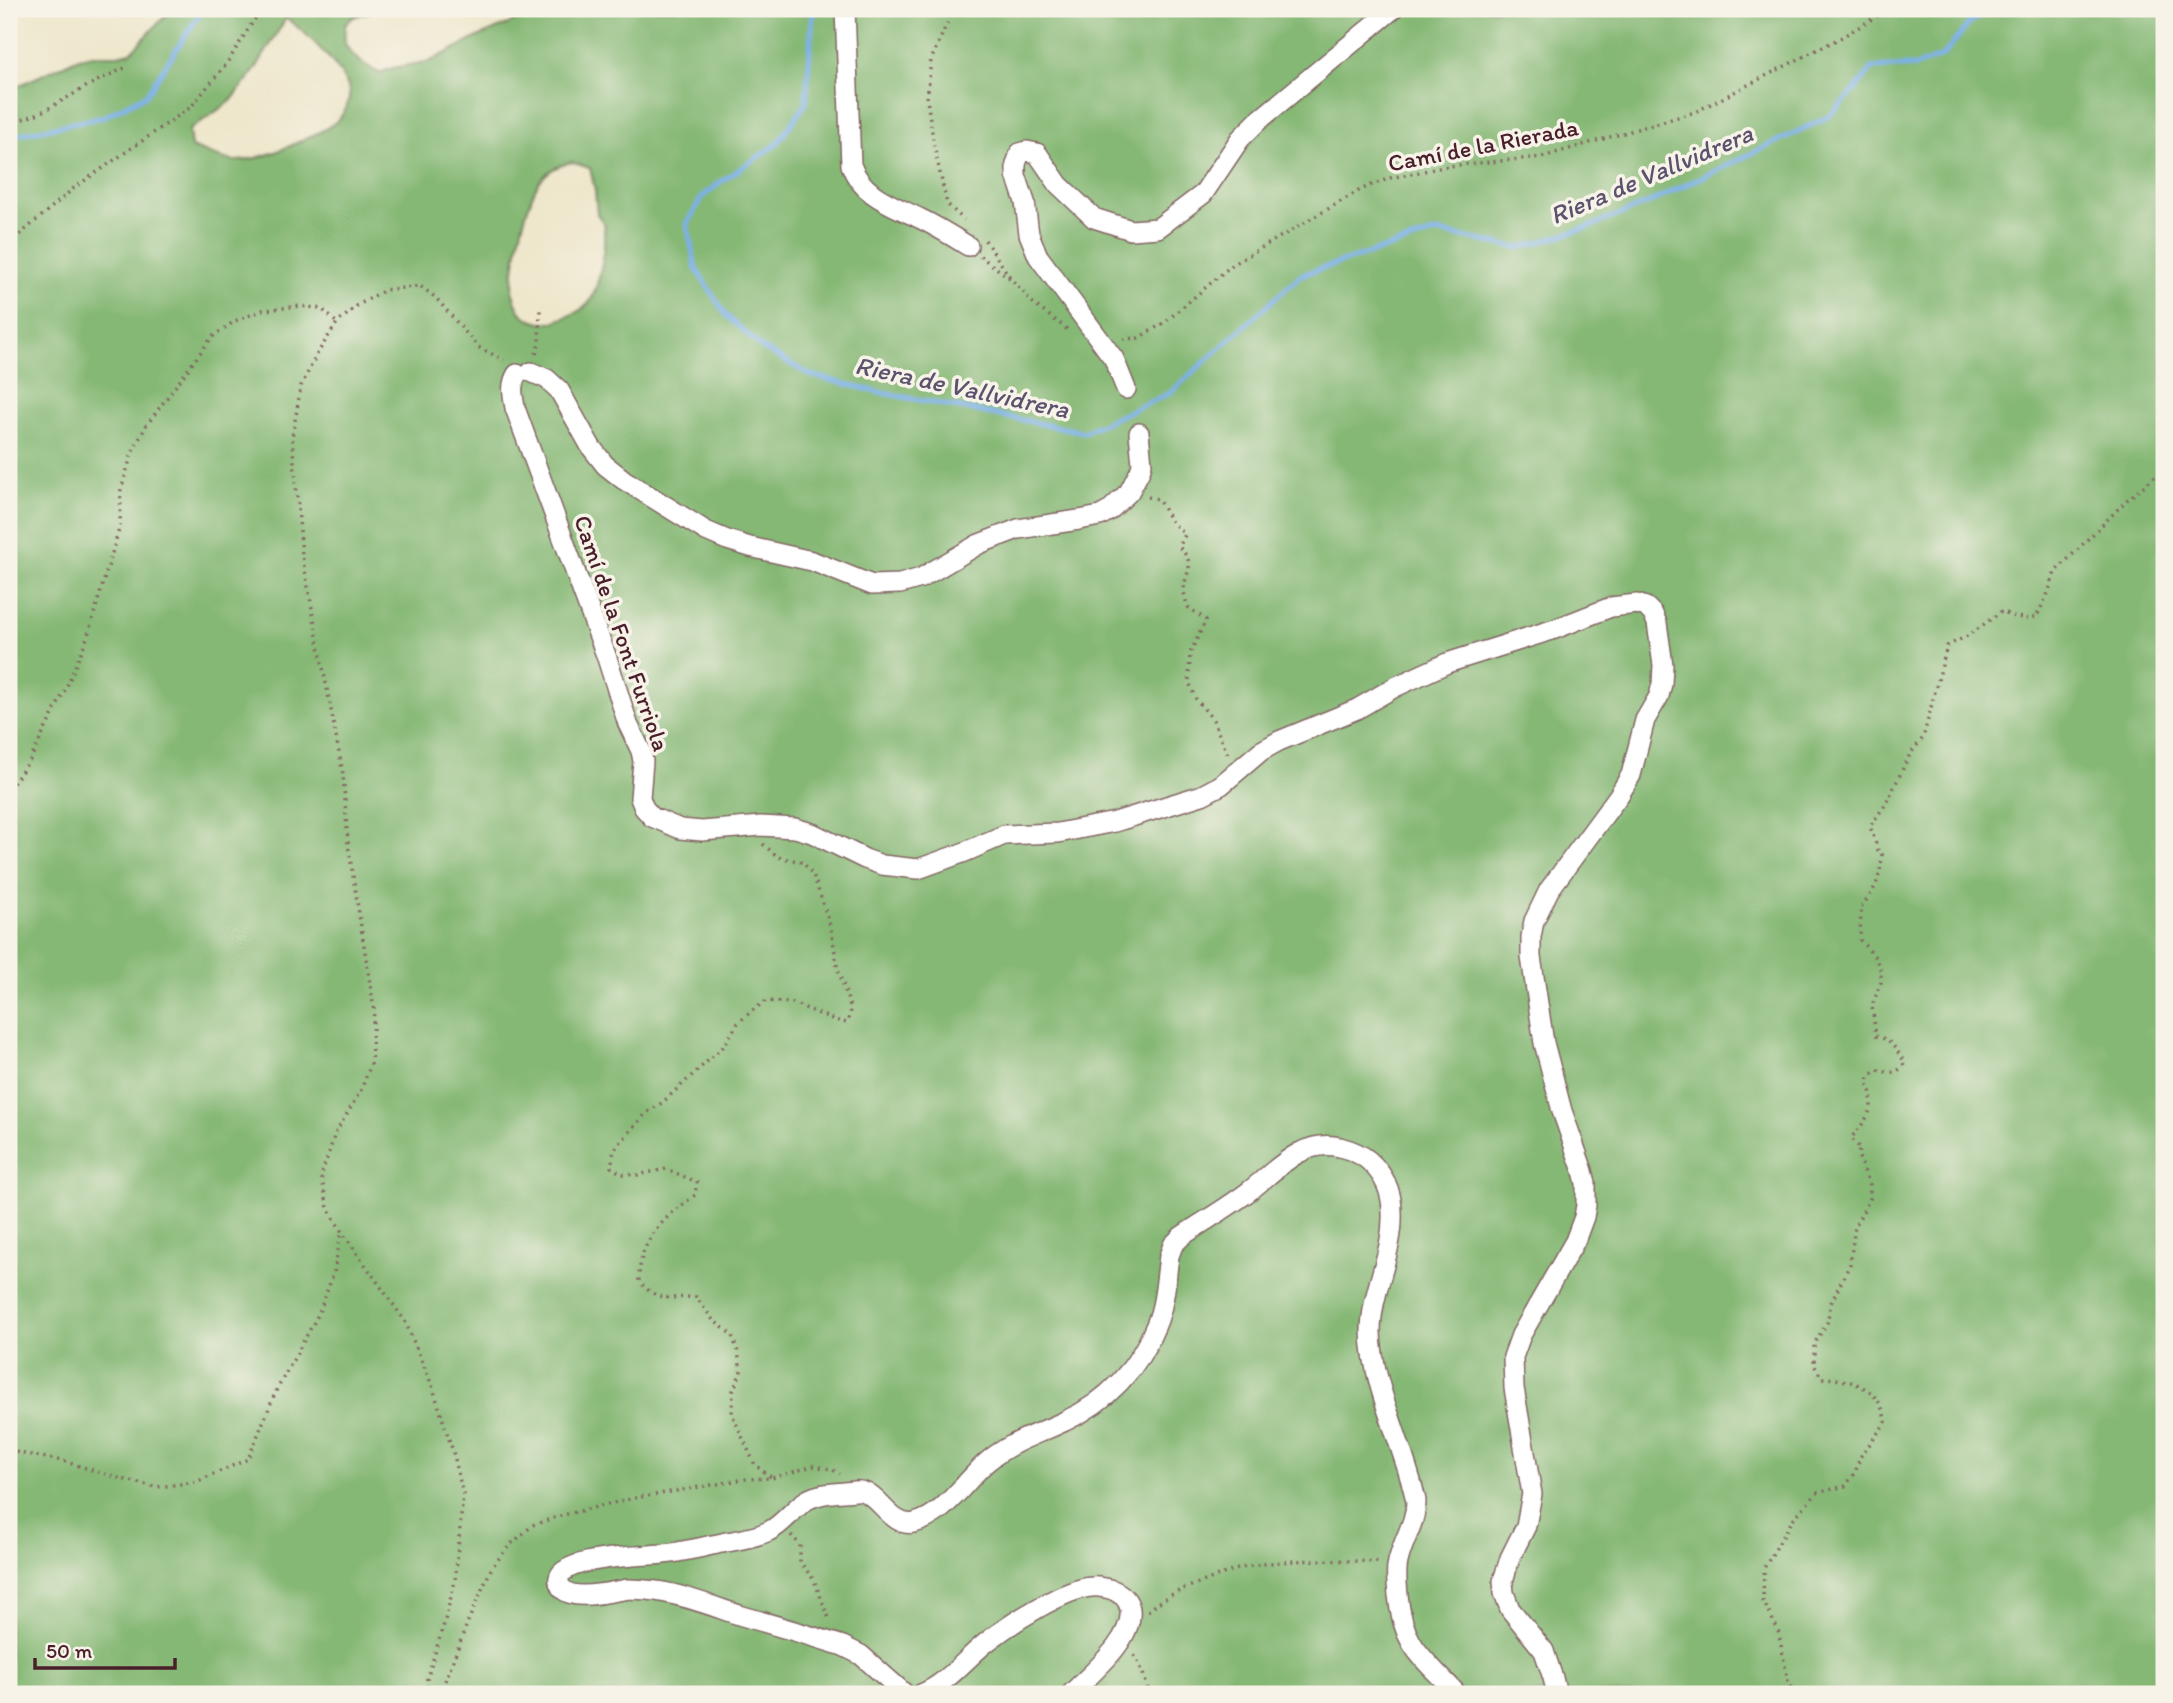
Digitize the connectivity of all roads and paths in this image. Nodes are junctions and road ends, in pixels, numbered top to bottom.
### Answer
1 (261, 9) edge
2 (845, 9) edge
3 (950, 9) edge
4 (1393, 9) edge
5 (1889, 9) edge
6 (129, 66) dead end
7 (9, 122) edge
8 (974, 237) junction
9 (9, 244) edge
10 (1011, 279) junction
11 (540, 309) dead end
12 (337, 323) junction
13 (1100, 340) junction
14 (524, 373) junction
15 (1126, 389) dead end
16 (1139, 433) dead end
17 (2164, 469) edge
18 (1129, 492) junction
19 (1236, 773) junction
20 (9, 789) edge
21 (743, 828) junction
22 (342, 1231) junction
23 (9, 1451) edge
24 (772, 1478) junction
25 (861, 1490) junction
26 (780, 1523) junction
27 (1397, 1563) junction
28 (1125, 1634) junction
29 (844, 1646) junction
30 (427, 1694) edge
31 (440, 1694) edge
32 (905, 1694) edge
33 (921, 1694) edge
34 (1071, 1694) edge
35 (1150, 1694) edge
36 (1457, 1694) edge
37 (1557, 1694) edge
38 (1794, 1694) edge

1 - 9 path
2 - 8 street
3 - 8 path
4 - 13 street
5 - 13 path, Camí de la Rierada
6 - 7 path
8 - 10 path
8 - 10 path
10 - 13 path
11 - 14 path
12 - 14 path
12 - 20 path
12 - 22 path
13 - 15 street
14 - 18 street
14 - 21 street, Camí de la Font Furriola
16 - 18 street
17 - 38 path
18 - 19 path
19 - 21 street, Camí de la Font Furriola
19 - 37 street, Camí de la Font Furriola
21 - 24 path
22 - 23 path
22 - 30 path
24 - 25 path
24 - 31 path
25 - 26 street
25 - 27 street
26 - 29 path
26 - 29 street
27 - 28 path
27 - 36 street
28 - 33 street
28 - 34 street
28 - 35 path
29 - 32 street

